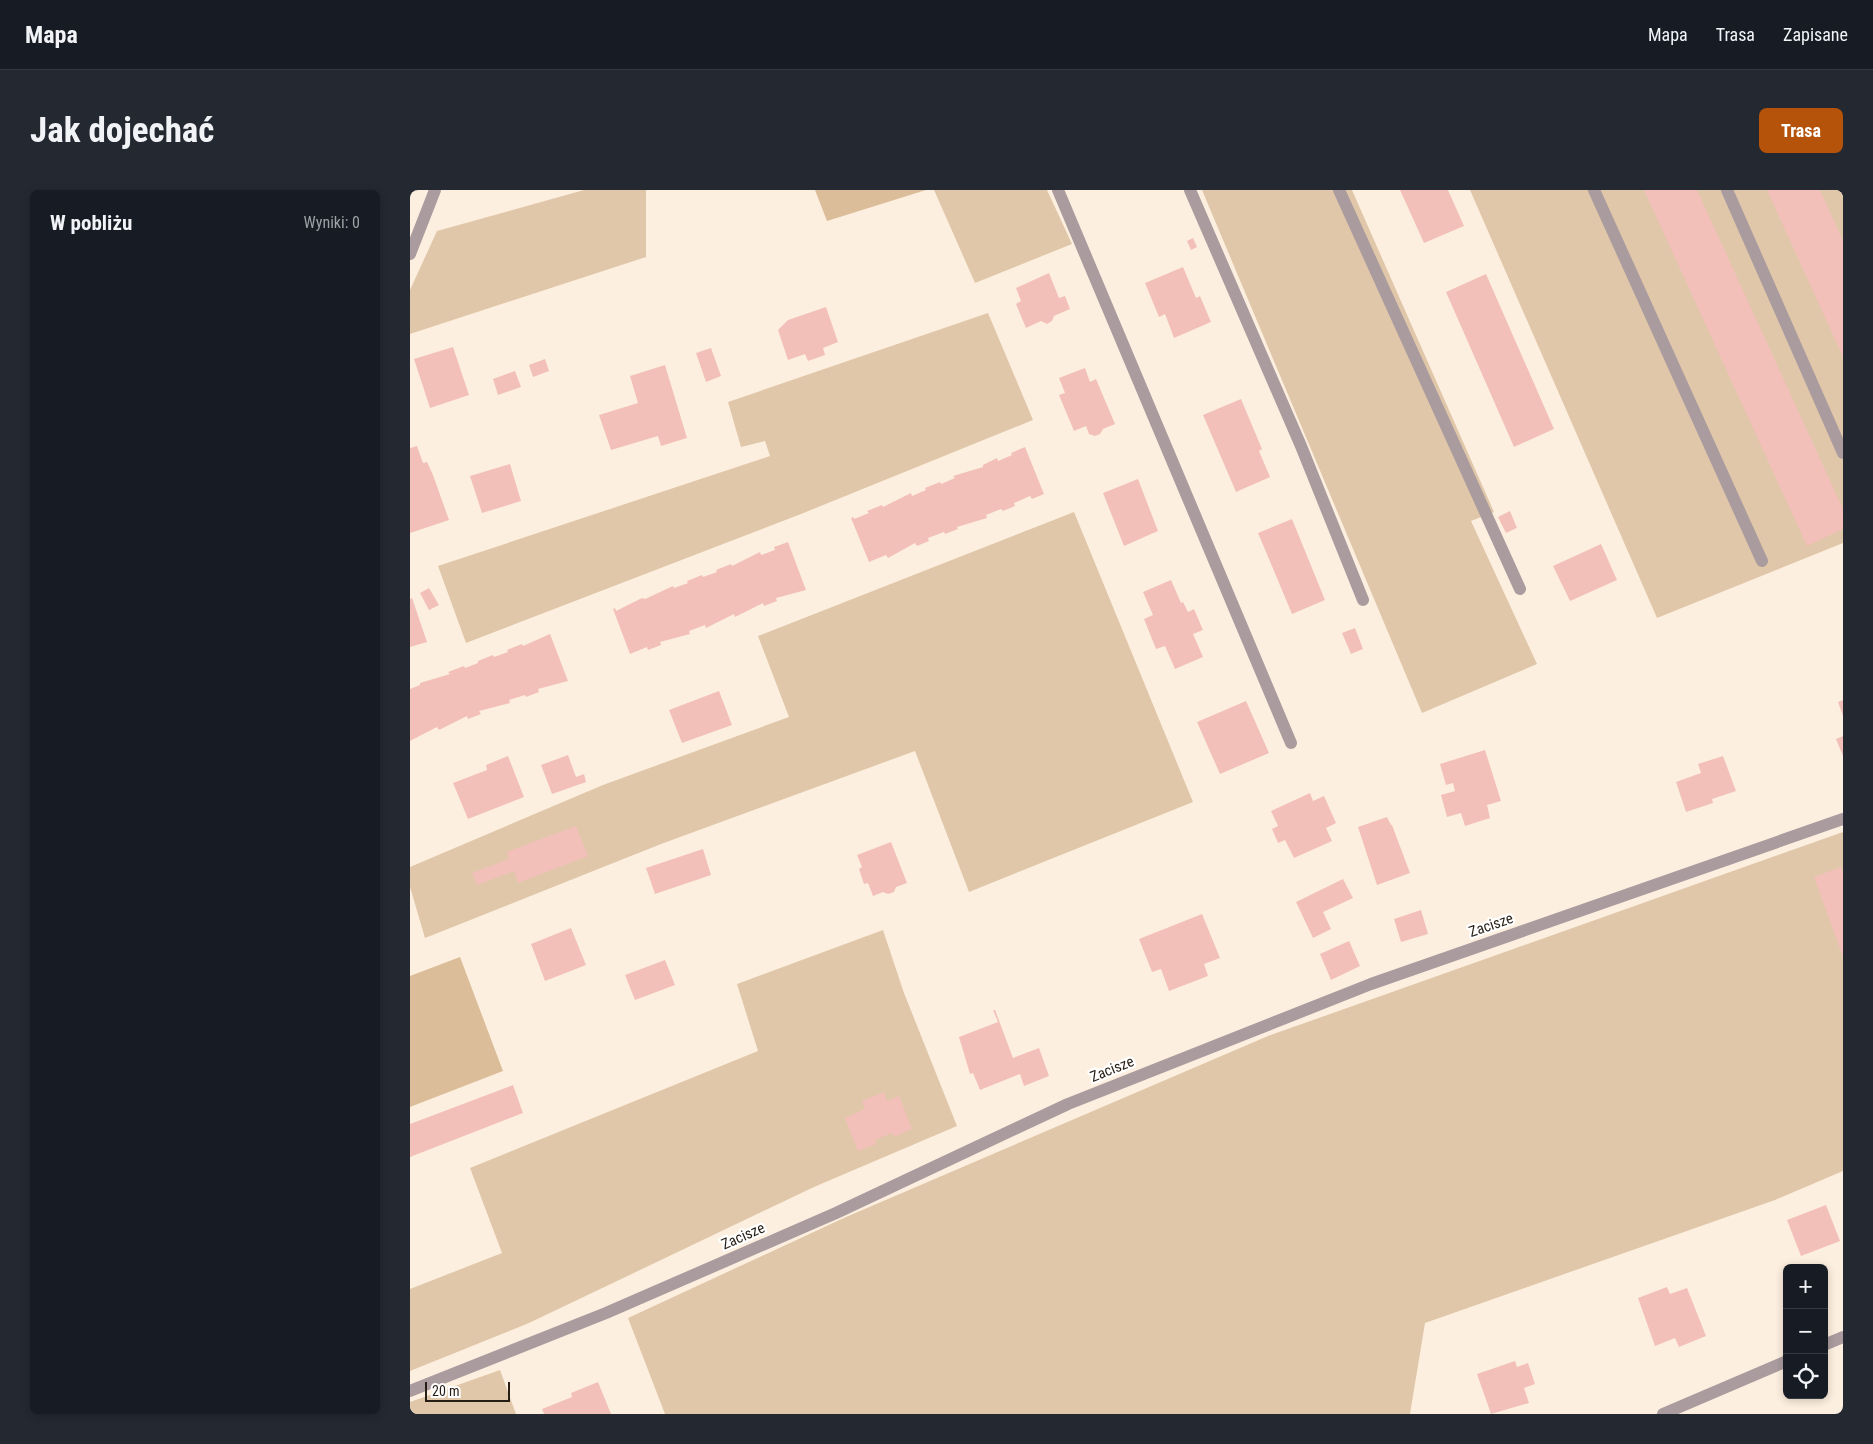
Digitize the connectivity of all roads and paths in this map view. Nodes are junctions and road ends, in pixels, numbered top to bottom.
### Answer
1 (435, 190) edge
2 (1058, 190) edge
3 (1190, 190) edge
4 (1339, 190) edge
5 (1594, 190) edge
6 (1727, 190) edge
7 (410, 254) edge
8 (1843, 453) edge
9 (1762, 562) dead end
10 (1520, 589) dead end
11 (1363, 600) dead end
12 (1292, 743) dead end
13 (1843, 819) edge
14 (1843, 1337) edge
15 (1828, 1343) edge
16 (1783, 1363) edge
17 (410, 1390) edge
18 (1663, 1414) edge

1 - 7 street
2 - 12 street
3 - 11 street
4 - 10 street
5 - 9 street
6 - 8 street
13 - 17 street, Zacisze
14 - 15 street
16 - 18 street

